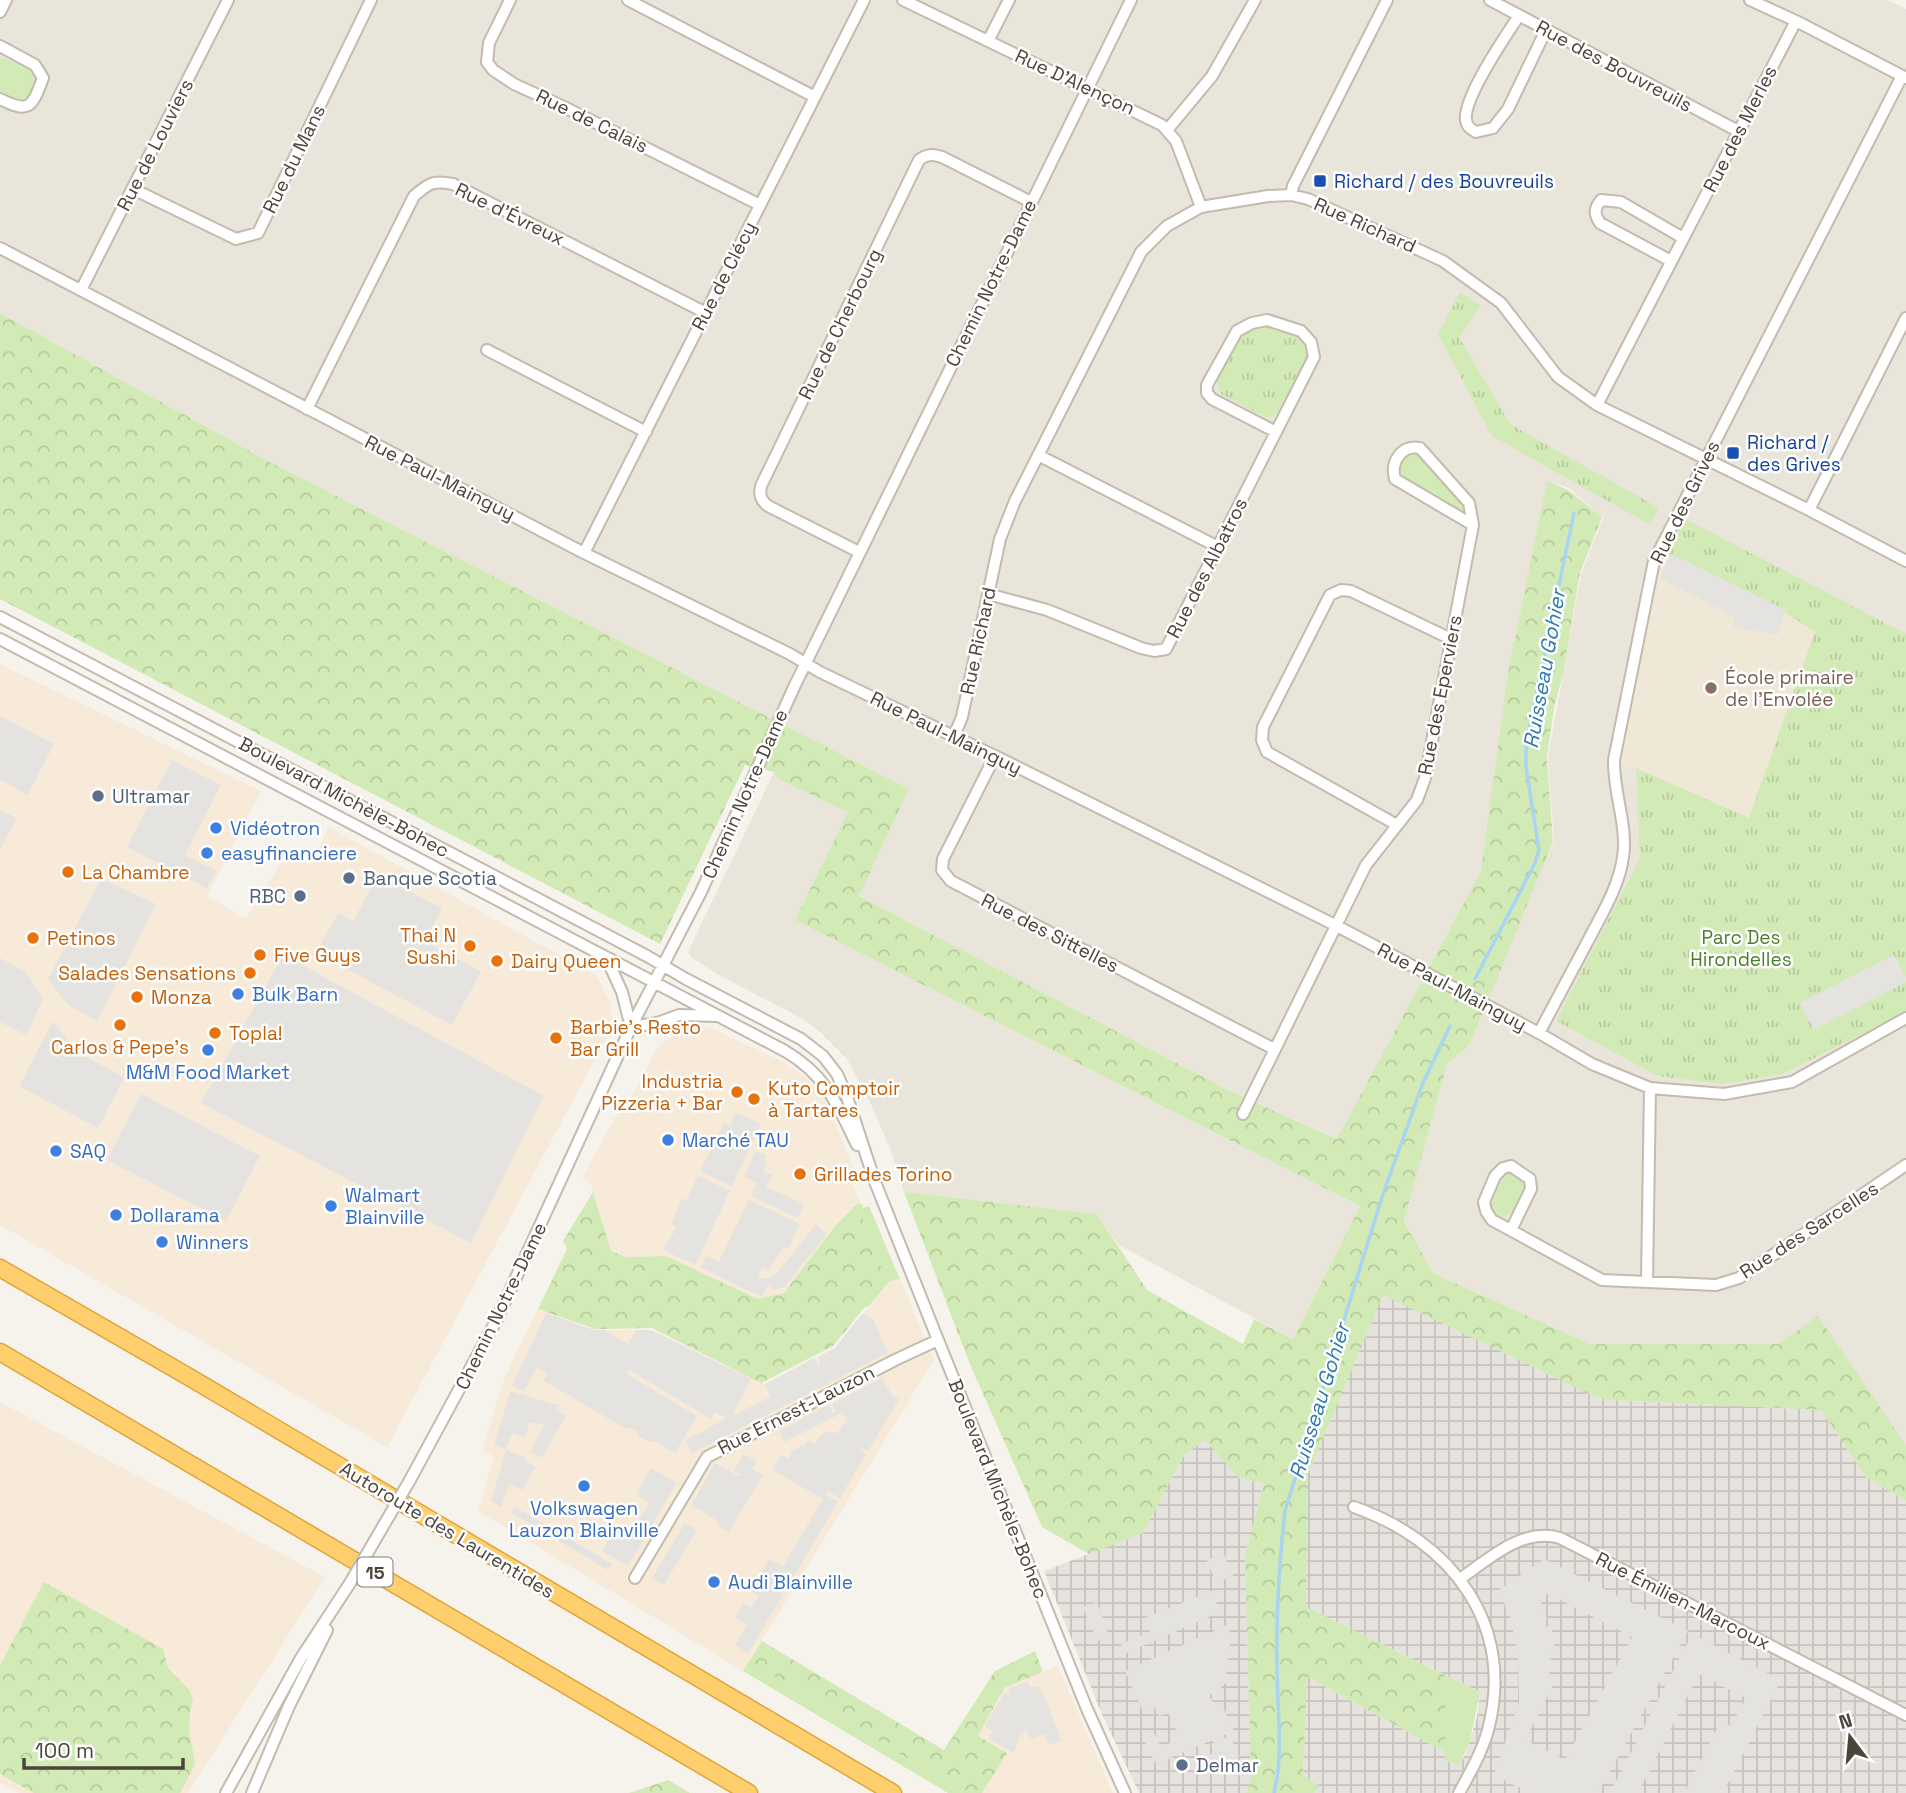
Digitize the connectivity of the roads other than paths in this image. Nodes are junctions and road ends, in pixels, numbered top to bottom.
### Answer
1 (6, 0) edge
2 (228, 0) edge
3 (371, 0) edge
4 (510, 0) edge
5 (628, 0) edge
6 (864, 0) edge
7 (903, 0) edge
8 (1009, 0) edge
9 (1131, 0) edge
10 (1255, 0) edge
11 (1387, 0) edge
12 (1490, 0) edge
13 (1750, 0) edge
14 (0, 12) edge
15 (1518, 17) junction
16 (1796, 21) junction
17 (1546, 30) junction
18 (988, 41) junction
19 (0, 46) edge
20 (1904, 77) edge
21 (1088, 88) junction
22 (816, 97) junction
23 (0, 99) edge
24 (1168, 129) junction
25 (1738, 131) junction
26 (133, 190) junction
27 (1291, 195) junction
28 (1031, 202) junction
29 (760, 205) junction
30 (1201, 207) junction
31 (1684, 238) junction
32 (0, 248) edge
33 (1671, 261) junction
34 (80, 290) junction
35 (706, 313) junction
36 (1906, 318) edge
37 (488, 350) dead end
38 (1597, 405) junction
39 (307, 409) junction
40 (646, 432) junction
41 (1276, 432) junction
42 (1038, 455) junction
43 (1704, 460) junction
44 (1809, 510) junction
45 (1473, 525) junction
46 (1218, 547) junction
47 (584, 552) junction
48 (859, 552) junction
49 (1906, 561) edge
50 (988, 594) junction
51 (0, 617) edge
52 (0, 639) edge
53 (1451, 639) junction
54 (806, 663) junction
55 (954, 736) junction
56 (995, 756) junction
57 (1397, 825) junction
58 (1337, 926) junction
59 (606, 957) junction
60 (663, 966) junction
61 (655, 981) junction
62 (719, 1016) junction
63 (1906, 1018) edge
64 (631, 1027) junction
65 (1539, 1033) junction
66 (1274, 1049) junction
67 (1650, 1088) junction
68 (1243, 1114) dead end
69 (1906, 1165) edge
70 (875, 1182) junction
71 (1511, 1230) junction
72 (0, 1268) edge
73 (1647, 1281) junction
74 (938, 1340) junction
75 (0, 1352) edge
76 (1354, 1507) dead end
77 (635, 1578) dead end
78 (1460, 1579) junction
79 (350, 1583) junction
80 (1906, 1715) edge
81 (226, 1793) edge
82 (252, 1793) edge
83 (749, 1793) edge
84 (893, 1793) edge
85 (1125, 1793) edge
86 (1459, 1793) edge

1 - 14 street
2 - 26 street, Rue de Louviers
3 - 26 street, Rue du Mans
4 - 29 street, Rue de Calais
5 - 22 street
6 - 22 street, Rue de Clécy
7 - 18 street, Rue D'Alençon
8 - 18 street
9 - 21 street, Chemin Notre-Dame
10 - 24 street
11 - 27 street
12 - 15 street, Rue des Bouvreuils
13 - 16 street
15 - 17 street, Rue des Bouvreuils
15 - 17 street
16 - 20 street
16 - 25 street, Rue des Merles
17 - 25 street, Rue des Bouvreuils
18 - 21 street, Rue D'Alençon
19 - 23 street
20 - 43 street, Rue des Grives
21 - 24 street, Rue D'Alençon
21 - 28 street, Chemin Notre-Dame
22 - 29 street, Rue de Clécy
24 - 30 street
25 - 31 street, Rue des Merles
26 - 34 street, Rue de Louviers
27 - 30 street, Rue Richard
27 - 38 street, Rue Richard
28 - 48 street, Chemin Notre-Dame
28 - 48 street, Rue de Cherbourg
29 - 35 street, Rue de Clécy
30 - 42 street, Rue Richard
31 - 33 street, Rue des Merles
31 - 33 street
32 - 34 street, Rue Paul-Mainguy
33 - 38 street, Rue des Merles
34 - 39 street, Rue Paul-Mainguy
35 - 39 street, Rue d'Évreux
35 - 40 street, Rue de Clécy
36 - 44 street
37 - 40 street
38 - 43 street, Rue Richard
39 - 47 street, Rue Paul-Mainguy
40 - 47 street, Rue de Clécy
41 - 41 street, Rue des Albatros
41 - 46 street, Rue des Albatros
42 - 46 street
42 - 50 street, Rue Richard
43 - 44 street, Rue Richard
43 - 65 street, Rue des Grives
44 - 49 street, Rue Richard
45 - 45 street
45 - 53 street, Rue des Eperviers
46 - 50 street, Rue des Albatros
47 - 54 street, Rue Paul-Mainguy
48 - 54 street, Chemin Notre-Dame
50 - 55 street, Rue Richard
51 - 60 street, Boulevard Michèle-Bohec
52 - 59 street, Boulevard Michèle-Bohec
53 - 57 street, Rue des Eperviers
53 - 57 street
54 - 55 street, Rue Paul-Mainguy
54 - 60 street, Chemin Notre-Dame
55 - 56 street, Rue Paul-Mainguy
56 - 58 street, Rue Paul-Mainguy
56 - 66 street, Rue des Sittelles
57 - 58 street, Rue des Eperviers
58 - 65 street, Rue Paul-Mainguy
58 - 66 street, Rue des Eperviers
59 - 61 street, Boulevard Michèle-Bohec
59 - 64 street
60 - 61 street, Chemin Notre-Dame
60 - 70 street, Boulevard Michèle-Bohec
61 - 62 street, Boulevard Michèle-Bohec
61 - 64 street, Chemin Notre-Dame
62 - 64 street
62 - 70 street, Boulevard Michèle-Bohec
63 - 67 street, Rue Paul-Mainguy
64 - 79 street, Chemin Notre-Dame, bridge
65 - 67 street, Rue Paul-Mainguy
66 - 68 street, Rue des Eperviers
67 - 73 street
69 - 73 street, Rue des Sarcelles
70 - 74 street, Boulevard Michèle-Bohec
71 - 71 street, Rue des Sarcelles
71 - 73 street, Rue des Sarcelles
72 - 84 highway, Autoroute des Laurentides
74 - 77 street, Rue Ernest-Lauzon
74 - 85 street, Boulevard Michèle-Bohec
75 - 83 highway, 15
76 - 78 street
78 - 80 street, Rue Émilien-Marcoux
78 - 86 street
79 - 81 street, Chemin Notre-Dame
79 - 82 street, Chemin Notre-Dame

